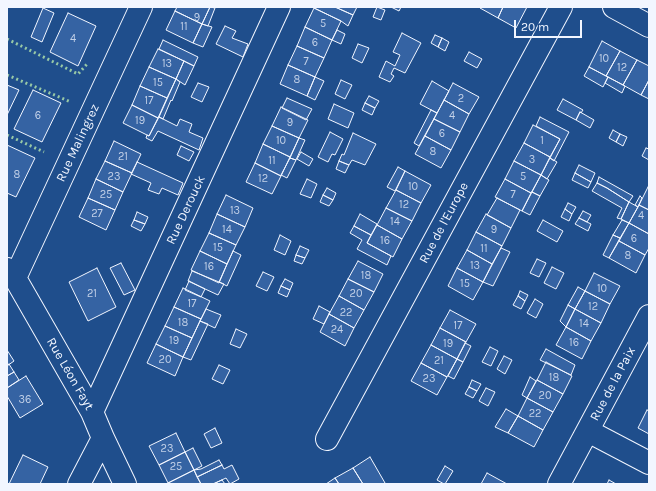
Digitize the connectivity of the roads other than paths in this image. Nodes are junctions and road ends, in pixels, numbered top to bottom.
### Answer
1 (141, 7) edge
2 (279, 7) edge
3 (561, 7) edge
4 (614, 7) edge
5 (649, 26) edge
6 (11, 273) edge
7 (649, 316) edge
8 (92, 412) junction
9 (588, 431) junction
10 (103, 438) junction
11 (327, 439) dead end
12 (649, 463) edge
13 (80, 484) edge
14 (125, 484) edge
15 (559, 484) edge

1 - 6 street, Rue Malingrez
2 - 8 street, Rue Derouck
3 - 11 street, Rue de l'Europe
4 - 5 street
6 - 8 street, Rue Léon Fayt
7 - 9 street, Rue de la Paix
8 - 10 street, Rue Léon Fayt
9 - 12 street, Rue de la Paix
9 - 15 street, Rue de la Paix
10 - 13 street
10 - 14 street, Rue Léon Fayt

